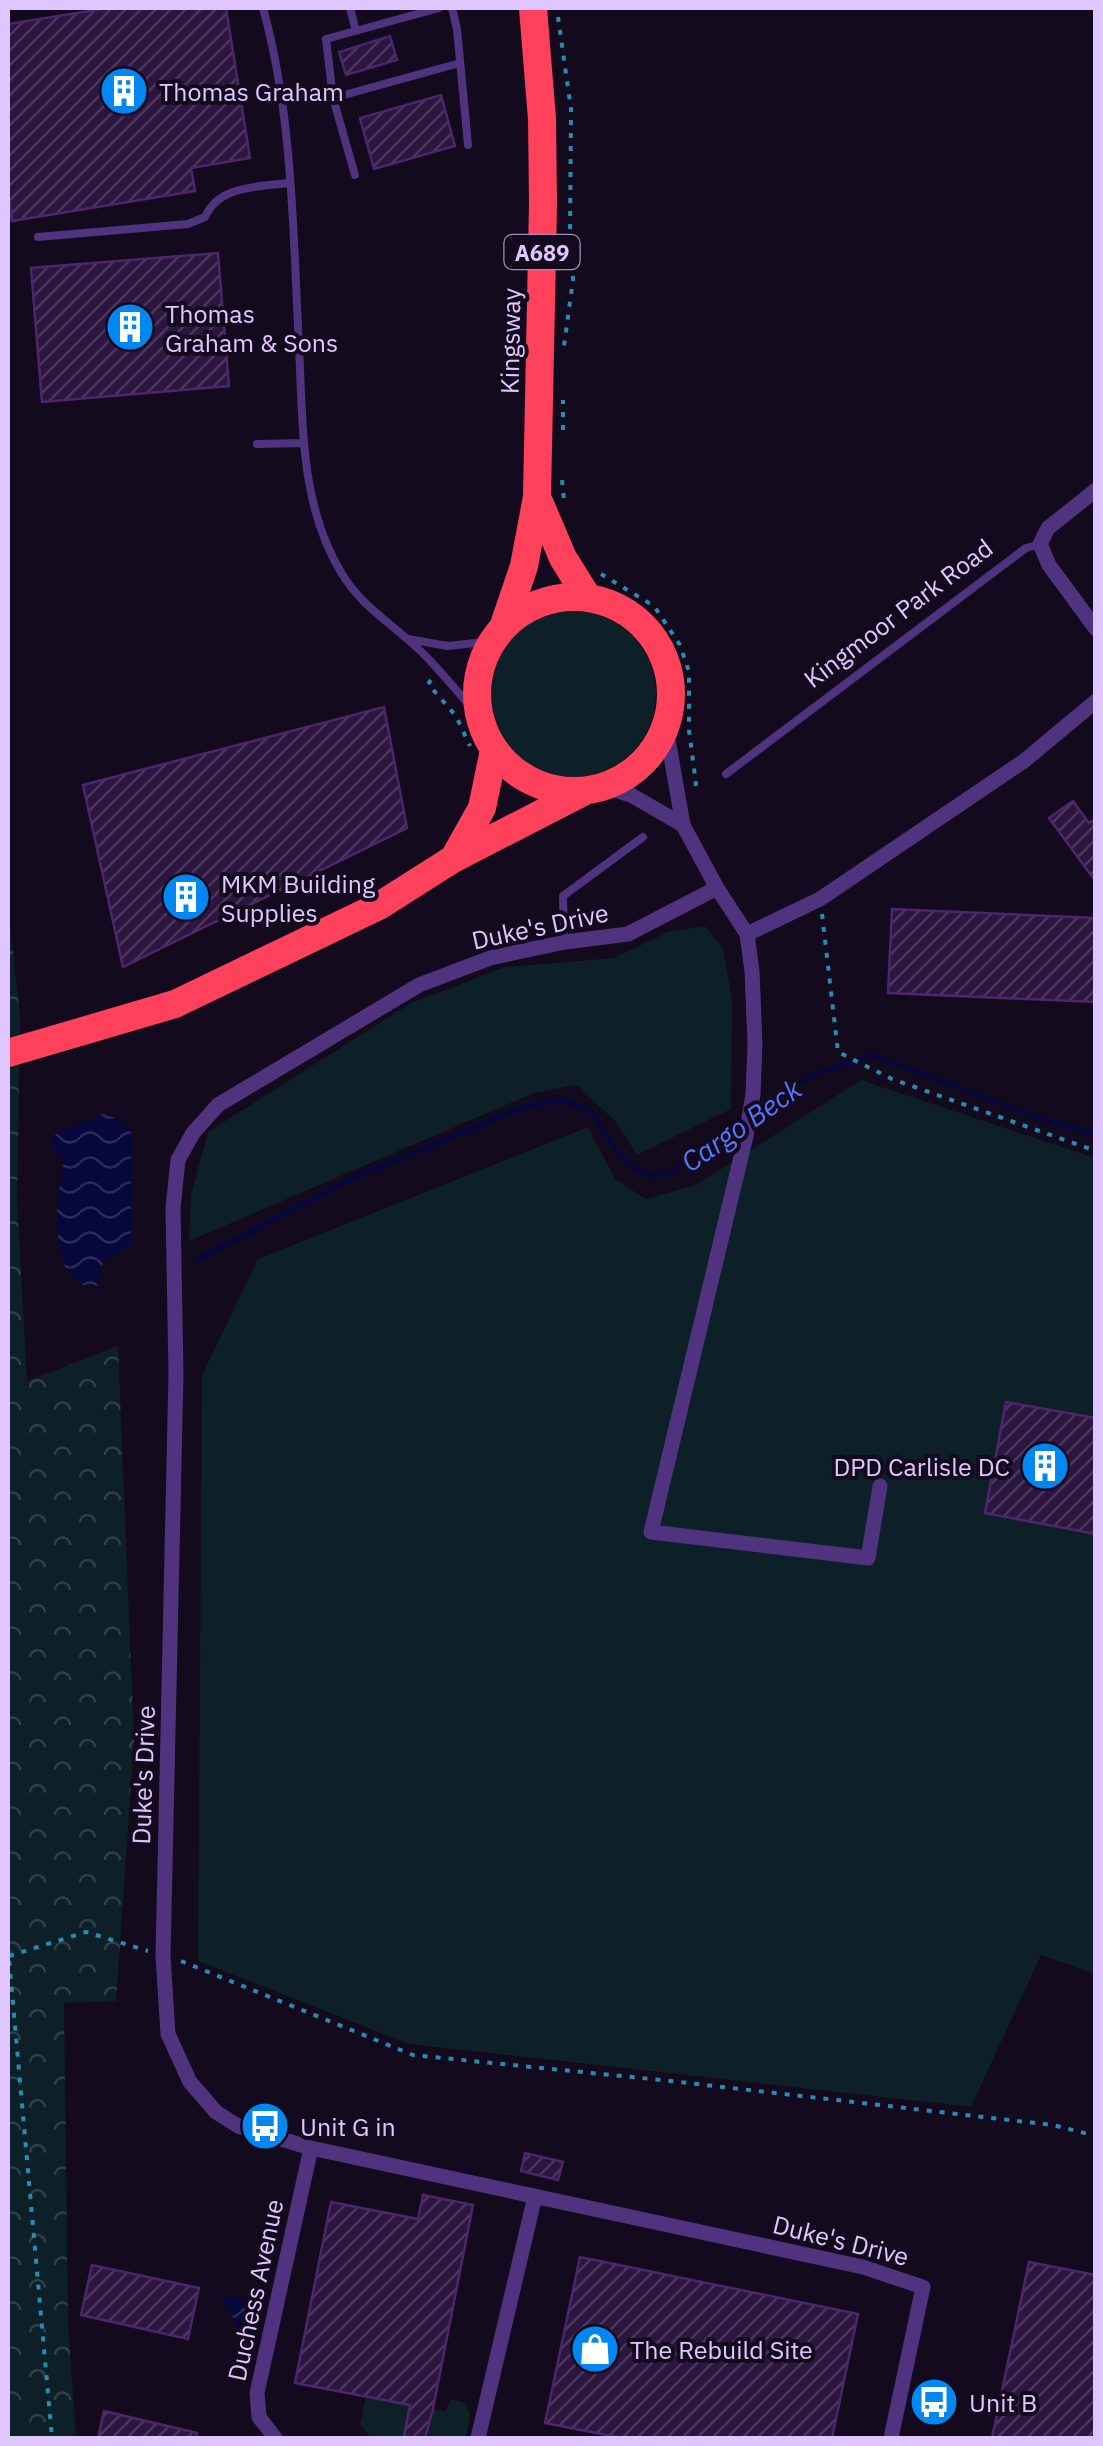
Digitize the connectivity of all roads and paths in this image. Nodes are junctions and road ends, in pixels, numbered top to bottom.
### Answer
1 (264, 8) edge
2 (350, 8) edge
3 (440, 8) edge
4 (452, 8) edge
5 (533, 8) edge
6 (356, 31) junction
7 (460, 63) junction
8 (333, 98) junction
9 (468, 145) dead end
10 (355, 175) dead end
11 (289, 183) junction
12 (38, 236) dead end
13 (304, 443) junction
14 (257, 444) dead end
15 (1096, 490) edge
16 (537, 497) junction
17 (1040, 544) junction
18 (588, 598) junction
19 (1096, 628) edge
20 (498, 634) junction
21 (408, 639) junction
22 (1096, 701) edge
23 (478, 716) junction
24 (666, 728) junction
25 (494, 750) junction
26 (726, 774) dead end
27 (594, 789) junction
28 (683, 825) junction
29 (643, 837) dead end
30 (453, 859) junction
31 (716, 888) junction
32 (820, 899) junction
33 (747, 934) junction
34 (564, 942) junction
35 (16, 1051) edge
36 (1096, 1151) edge
37 (880, 1486) dead end
38 (8, 1948) edge
39 (9, 1956) edge
40 (163, 1956) junction
41 (1096, 2136) edge
42 (311, 2148) junction
43 (535, 2196) junction
44 (52, 2438) edge
45 (275, 2438) edge
46 (478, 2438) edge
47 (890, 2438) edge

1 - 11 lane
2 - 6 lane
3 - 6 lane
4 - 7 lane
5 - 16 highway, Kingsway / A689
6 - 8 lane
7 - 8 lane
7 - 9 lane
8 - 10 lane
11 - 12 lane
11 - 13 lane
13 - 14 lane
13 - 21 lane
15 - 17 street, Kingmoor Park Road
16 - 18 highway, Kingsway / A689
16 - 20 highway, Kingsway / A689
17 - 19 street
17 - 26 lane, Kingmoor Park Road
18 - 20 highway
18 - 24 highway
20 - 21 lane
20 - 23 highway, A689
21 - 23 lane
22 - 32 street
23 - 25 highway, A689
24 - 27 highway
24 - 28 street
25 - 27 highway, A689
25 - 30 highway
27 - 28 street
27 - 30 highway
28 - 31 street
29 - 34 lane
30 - 35 highway
31 - 33 street
31 - 34 street, Duke's Drive
32 - 33 street
32 - 36 path
33 - 37 street
34 - 40 street, Duke's Drive
38 - 39 path
39 - 40 path
39 - 44 path
40 - 41 path
40 - 42 street, Duke's Drive
42 - 43 street, Duke's Drive
42 - 45 street, Duchess Avenue
43 - 46 street
43 - 47 street, Duke's Drive

